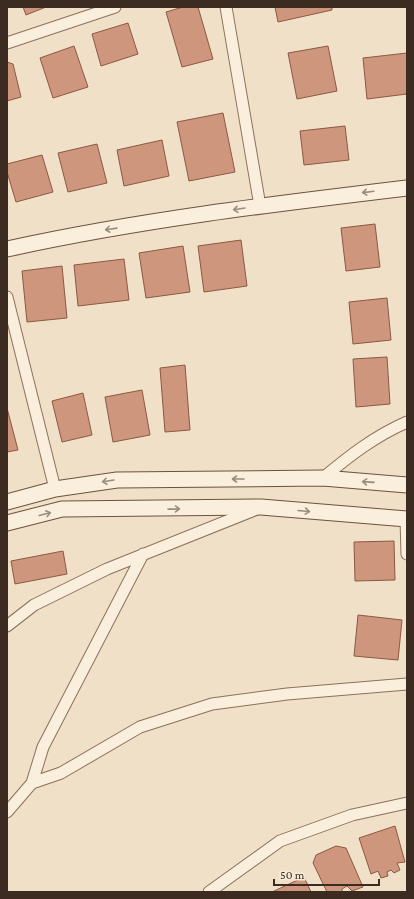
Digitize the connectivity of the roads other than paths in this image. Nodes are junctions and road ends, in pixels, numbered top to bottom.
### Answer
1 (115, 7) edge
2 (226, 7) edge
3 (7, 43) edge
4 (407, 188) edge
5 (260, 206) junction
6 (7, 249) edge
7 (7, 297) edge
8 (407, 422) edge
9 (323, 478) junction
10 (407, 485) edge
11 (55, 489) junction
12 (7, 502) edge
13 (262, 507) junction
14 (406, 519) edge
15 (7, 523) edge
16 (143, 554) junction
17 (407, 554) edge
18 (7, 626) edge
19 (407, 684) edge
20 (32, 783) junction
21 (407, 803) edge
22 (7, 812) edge
23 (209, 892) edge

1 - 3 street
2 - 5 street
4 -> 5 main road
5 -> 6 main road
7 - 11 street
8 - 9 street
10 -> 9 main road
9 -> 11 main road
11 - 12 main road
13 -> 14 main road
15 -> 13 main road
13 - 16 street
14 - 17 street
16 - 18 street
16 - 20 street
19 - 20 street
20 - 22 street
21 - 23 street

